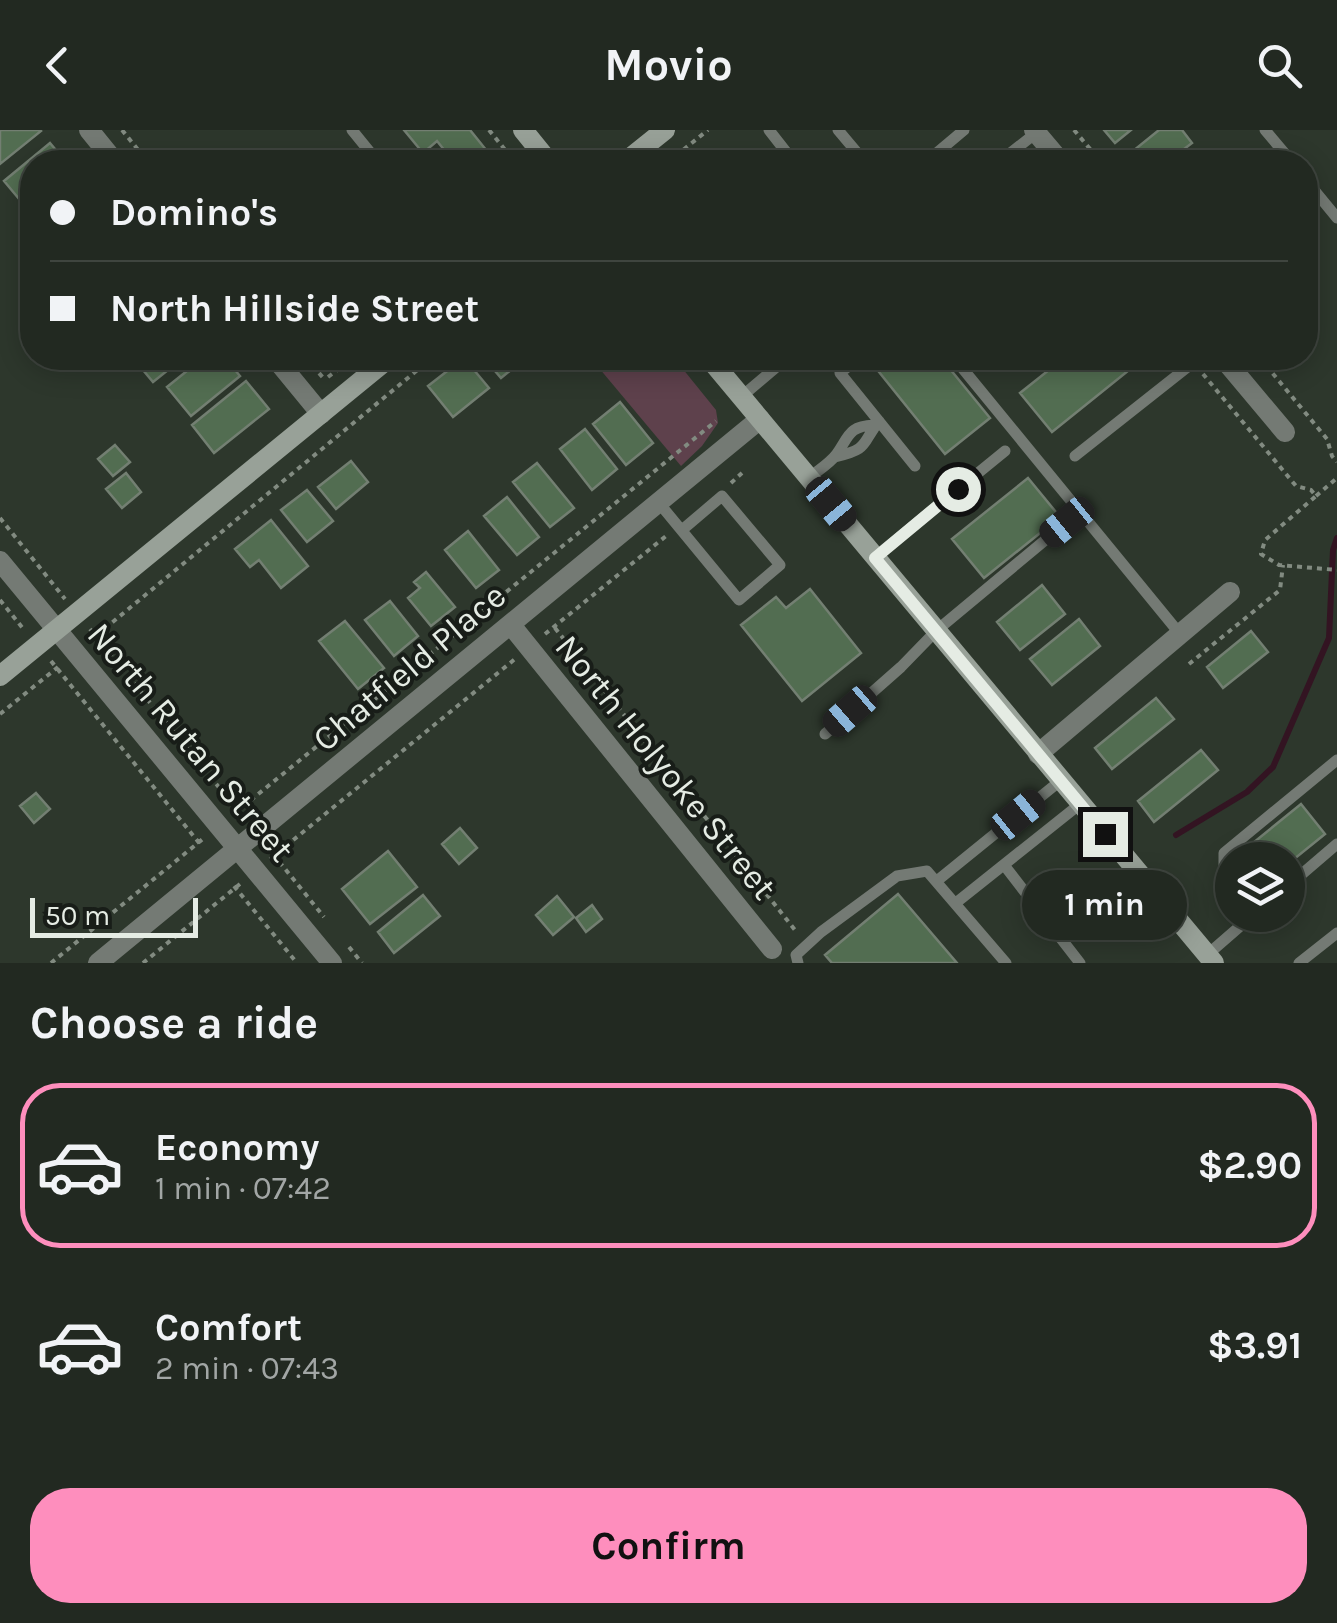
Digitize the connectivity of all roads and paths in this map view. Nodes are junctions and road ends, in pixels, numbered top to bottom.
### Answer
1 (89, 130) edge
2 (122, 130) edge
3 (352, 130) edge
4 (489, 130) edge
5 (523, 130) edge
6 (665, 130) edge
7 (708, 130) edge
8 (769, 130) edge
9 (838, 130) edge
10 (964, 130) edge
11 (1074, 130) edge
12 (1265, 130) edge
13 (1035, 132) edge
14 (106, 150) edge
15 (138, 150) edge
16 (368, 150) edge
17 (505, 150) edge
18 (539, 150) edge
19 (641, 150) edge
20 (683, 150) edge
21 (785, 150) edge
22 (855, 150) edge
23 (940, 150) edge
24 (1013, 150) edge
25 (1091, 150) edge
26 (1282, 150) edge
27 (1318, 195) edge
28 (1337, 218) edge
29 (285, 370) edge
30 (316, 370) edge
31 (374, 370) edge
32 (417, 370) edge
33 (719, 370) edge
34 (773, 370) edge
35 (845, 370) edge
36 (964, 370) edge
37 (1183, 370) edge
38 (1204, 370) edge
39 (1233, 370) edge
40 (1270, 370) edge
41 (325, 380) dead end
42 (741, 397) junction
43 (321, 414) junction
44 (760, 419) junction
45 (716, 421) dead end
46 (876, 423) junction
47 (1285, 432) dead end
48 (1004, 450) dead end
49 (1075, 456) dead end
50 (1337, 462) edge
51 (916, 466) dead end
52 (742, 473) dead end
53 (809, 478) junction
54 (1337, 478) edge
55 (730, 484) dead end
56 (1316, 496) junction
57 (659, 502) junction
58 (0, 518) edge
59 (1067, 522) dead end
60 (680, 528) junction
61 (875, 558) junction
62 (0, 561) edge
63 (1283, 566) junction
64 (1337, 570) edge
65 (1230, 592) dead end
66 (0, 600) edge
67 (77, 613) junction
68 (510, 625) junction
69 (554, 627) junction
70 (56, 630) junction
71 (936, 630) junction
72 (1180, 634) junction
73 (96, 636) junction
74 (38, 645) junction
75 (529, 648) junction
76 (75, 653) junction
77 (1189, 664) dead end
78 (56, 668) junction
79 (0, 676) edge
80 (0, 714) edge
81 (825, 734) dead end
82 (1038, 754) junction
83 (1337, 760) edge
84 (1060, 781) junction
85 (1080, 804) junction
86 (238, 811) junction
87 (219, 826) junction
88 (256, 834) junction
89 (199, 842) junction
90 (1237, 842) edge
91 (1337, 844) edge
92 (238, 850) junction
93 (274, 856) junction
94 (218, 866) junction
95 (1004, 866) junction
96 (256, 871) junction
97 (1305, 871) edge
98 (938, 880) junction
99 (236, 887) junction
100 (957, 902) junction
101 (324, 917) dead end
102 (796, 930) dead end
103 (1237, 932) edge
104 (1337, 932) edge
105 (349, 948) dead end
106 (772, 950) dead end
107 (1210, 959) edge
108 (51, 963) edge
109 (98, 963) edge
110 (143, 963) edge
111 (297, 963) edge
112 (332, 963) edge
113 (362, 963) edge
114 (798, 963) edge
115 (1006, 963) edge
116 (1080, 963) edge
117 (1299, 963) edge

1 - 14 street
2 - 15 path
3 - 16 lane
4 - 17 path
5 - 18 main road
6 - 19 main road
7 - 20 path
8 - 21 lane
9 - 22 lane
10 - 23 lane
11 - 25 path
12 - 26 lane
13 - 24 lane
27 - 28 lane
29 - 43 street
30 - 41 path
31 - 43 main road
32 - 73 path
33 - 42 main road
34 - 42 lane
35 - 46 lane
36 - 72 lane
37 - 49 lane
38 - 56 path
39 - 47 street
40 - 50 path
42 - 44 main road
43 - 67 main road
44 - 53 main road
44 - 57 street, Chatfield Place
45 - 86 path
46 - 51 lane
46 - 53 lane
48 - 61 lane
52 - 55 path
53 - 61 main road
54 - 56 path
56 - 63 path
57 - 60 lane
57 - 68 street, Chatfield Place
58 - 67 path
59 - 71 lane
60 - 60 lane
60 - 69 path
61 - 71 main road
62 - 70 street, North Rutan Street
63 - 64 path
63 - 77 path
65 - 72 street
66 - 74 path
67 - 70 main road
67 - 73 path
68 - 75 street, North Holyoke Street
68 - 88 street, Chatfield Place
69 - 75 path
69 - 102 path
70 - 74 main road
70 - 76 street, North Rutan Street
71 - 81 lane
71 - 82 main road
72 - 82 street
73 - 76 path
73 - 86 path
74 - 78 path
74 - 79 main road
75 - 93 path
75 - 106 street, North Holyoke Street
76 - 78 path
76 - 87 street, North Rutan Street
78 - 80 path
78 - 89 path
82 - 84 main road
83 - 90 lane
84 - 85 main road
84 - 98 lane
85 - 95 lane
85 - 107 main road
86 - 87 path
86 - 88 path
87 - 89 path
87 - 92 street, North Rutan Street
88 - 92 street, Chatfield Place
88 - 93 path
89 - 94 path
89 - 108 path
91 - 97 lane
92 - 94 street, Chatfield Place
92 - 96 street, North Rutan Street
93 - 96 path
93 - 101 path
94 - 99 path
94 - 109 street, Chatfield Place
95 - 100 lane
95 - 116 lane
96 - 99 path
96 - 112 street, North Rutan Street
98 - 100 lane
98 - 114 lane
99 - 110 path
99 - 111 path
100 - 115 lane
103 - 107 lane
104 - 117 lane
105 - 113 path

